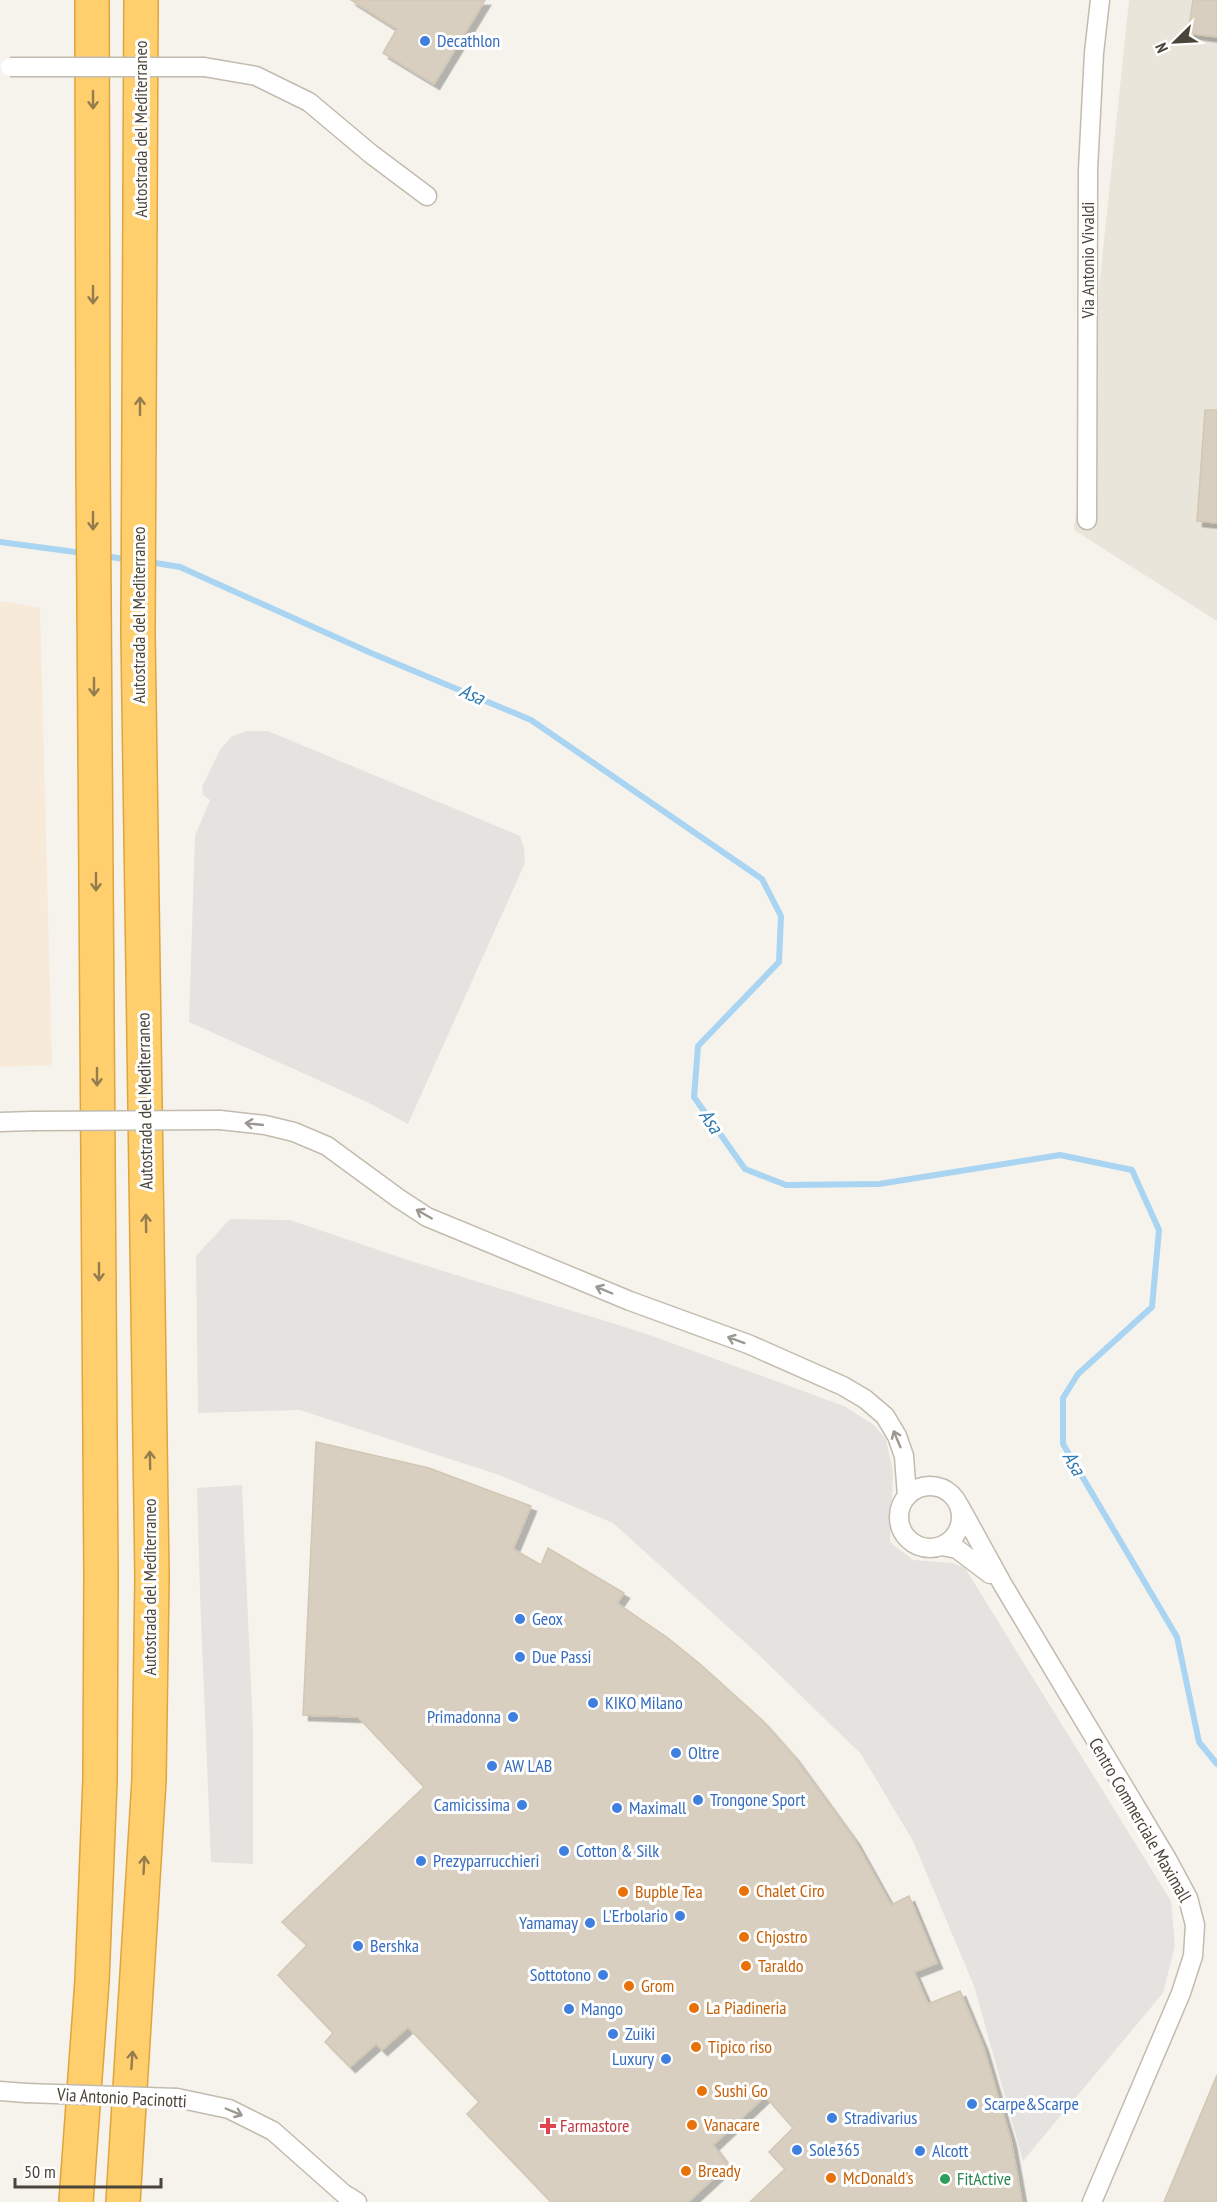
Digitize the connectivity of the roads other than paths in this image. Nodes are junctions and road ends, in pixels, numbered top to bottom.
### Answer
1 (92, 0) edge
2 (141, 0) edge
3 (155, 0) edge
4 (1100, 0) edge
5 (142, 41) junction
6 (5, 66) edge
7 (427, 196) dead end
8 (1087, 520) dead end
9 (0, 1122) edge
10 (907, 1496) junction
11 (959, 1505) junction
12 (942, 1546) junction
13 (1003, 1585) junction
14 (0, 2091) edge
15 (76, 2202) edge
16 (123, 2202) edge
17 (357, 2202) edge
18 (1092, 2202) edge

1 -> 15 highway
2 - 5 highway, Autostrada del Mediterraneo
3 - 5 highway
4 - 8 street, Via Antonio Vivaldi
16 -> 5 highway, Autostrada del Mediterraneo
6 - 7 street, bridge
10 -> 9 street, bridge
10 - 11 street
10 - 12 street
11 - 12 street
11 - 13 street, Centro Commerciale Maximall
12 - 13 street, Centro Commerciale Maximall
13 - 18 street, Centro Commerciale Maximall
14 -> 17 street, Via Antonio Pacinotti, bridge

